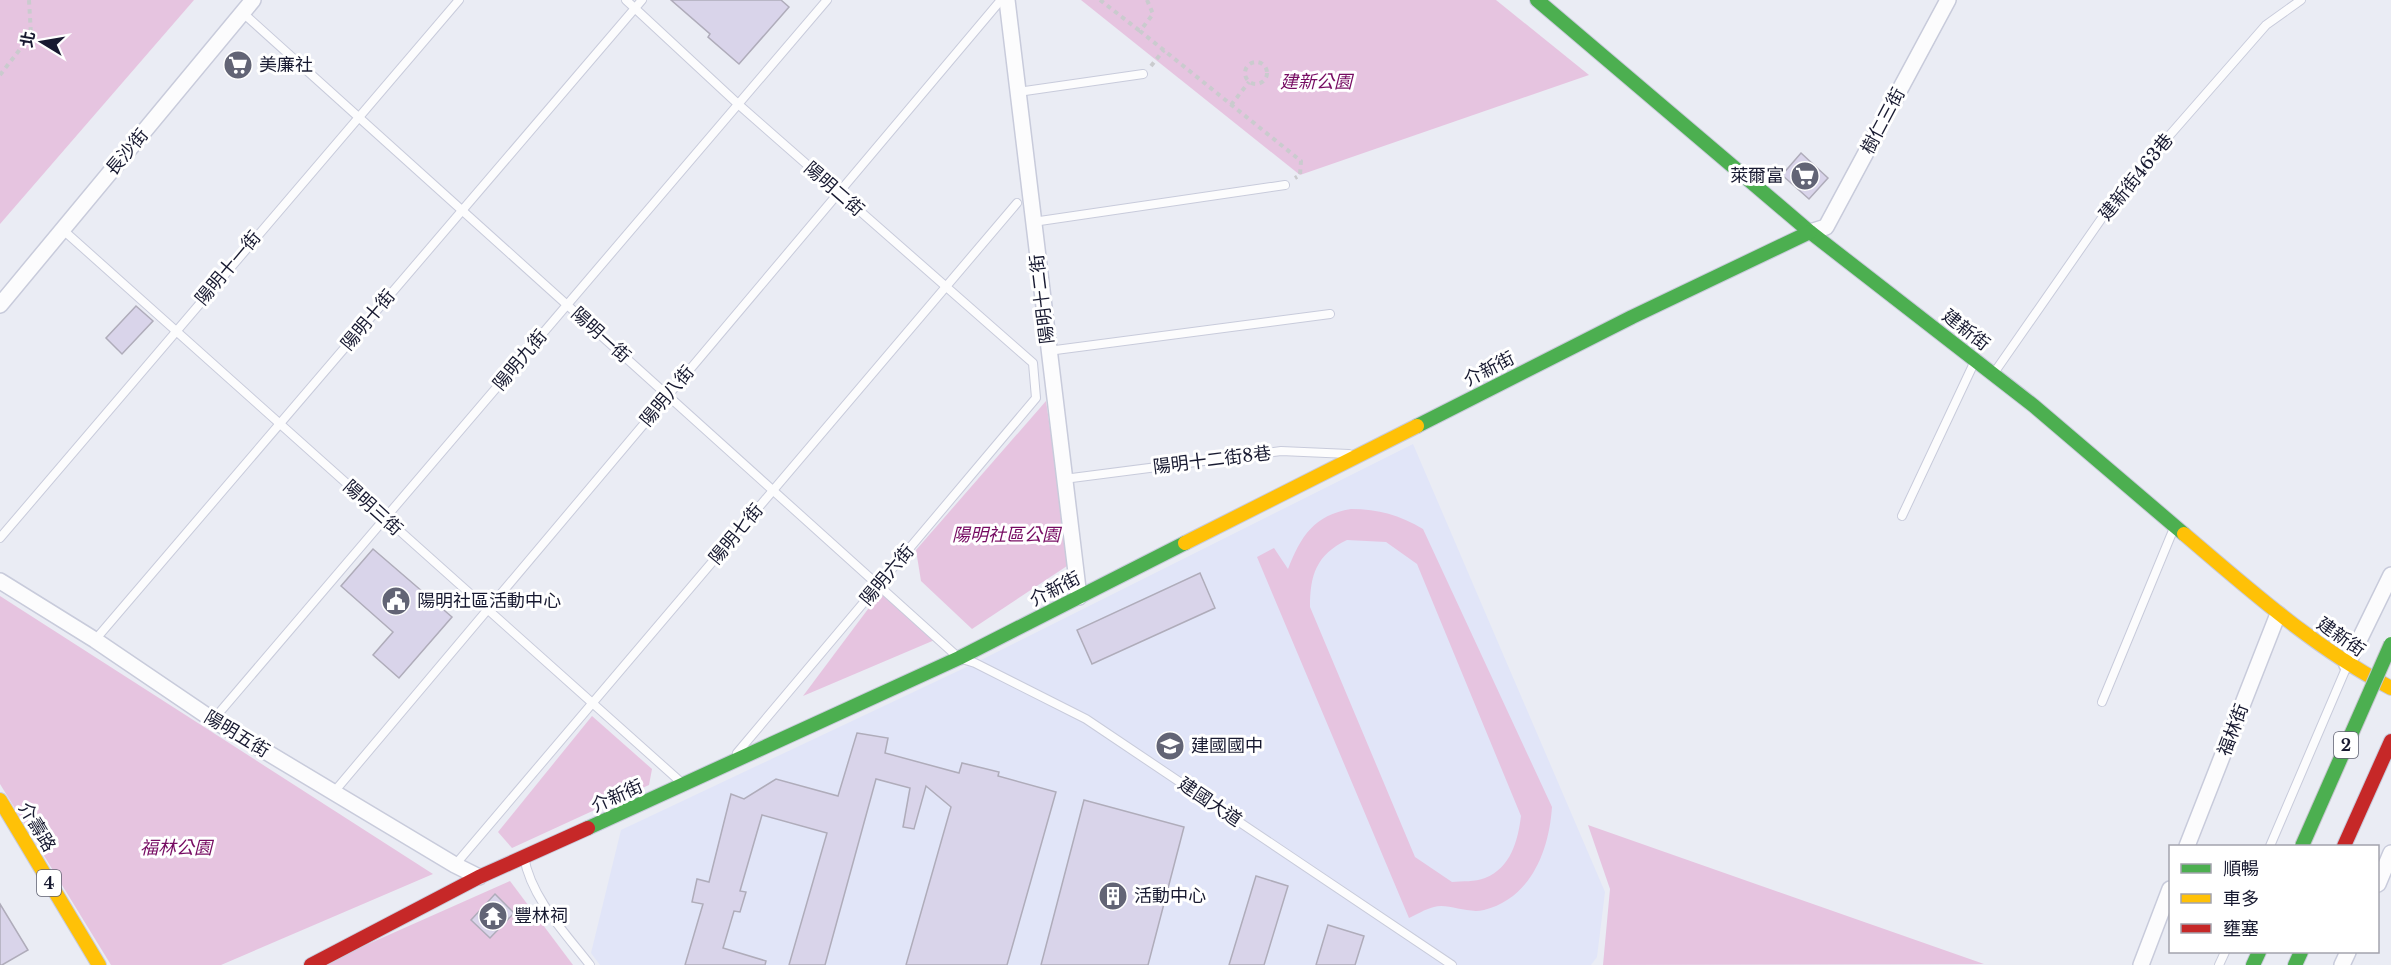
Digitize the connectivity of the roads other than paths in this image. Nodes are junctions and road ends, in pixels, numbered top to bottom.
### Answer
1 (253, 0) edge
2 (459, 0) edge
3 (626, 0) edge
4 (642, 0) edge
5 (826, 0) edge
6 (1000, 0) edge
7 (1007, 0) edge
8 (1538, 0) edge
9 (1948, 0) edge
10 (2301, 0) edge
11 (635, 9) junction
12 (243, 13) junction
13 (1143, 74) road end
14 (1018, 92) junction
15 (738, 104) junction
16 (357, 116) junction
17 (1285, 185) road end
18 (838, 193) junction
19 (1017, 202) dead end
20 (462, 210) junction
21 (1033, 222) junction
22 (62, 230) junction
23 (1810, 232) junction
24 (946, 286) junction
25 (0, 305) edge
26 (567, 305) junction
27 (1330, 314) dead end
28 (176, 331) junction
29 (1048, 351) junction
30 (1975, 360) junction
31 (1993, 374) junction
32 (1035, 380) joint
33 (668, 396) junction
34 (280, 424) junction
35 (1360, 454) junction
36 (1064, 479) junction
37 (773, 490) junction
38 (1902, 516) dead end
39 (385, 518) junction
40 (2174, 526) junction
41 (0, 538) edge
42 (2391, 575) edge
43 (0, 581) edge
44 (878, 586) junction
45 (1079, 597) junction
46 (487, 610) junction
47 (2278, 614) junction
48 (95, 640) junction
49 (2391, 644) edge
50 (958, 658) junction
51 (2347, 665) junction
52 (2391, 688) edge
53 (2102, 702) dead end
54 (592, 703) junction
55 (213, 720) junction
56 (2391, 741) edge
57 (726, 766) junction
58 (684, 786) junction
59 (334, 792) junction
60 (0, 800) edge
61 (2187, 845) edge
62 (2270, 845) edge
63 (2302, 845) edge
64 (2344, 845) edge
65 (2391, 853) edge
66 (524, 858) junction
67 (455, 865) junction
68 (479, 877) junction
69 (2379, 882) edge
70 (2169, 892) edge
71 (99, 965) edge
72 (311, 965) edge
73 (590, 965) edge
74 (1452, 965) edge
75 (2141, 965) edge

1 - 12 street, 長沙街
2 - 16 lane, 陽明十一街
3 - 11 lane, 陽明二街
4 - 11 lane, 陽明十街
5 - 15 lane, 陽明九街
6 - 18 lane, 陽明八街
7 - 14 street, 陽明十二街
8 - 23 main road, 建新街
9 - 23 street, 樹仁三街
10 - 31 lane, 建新街463巷
11 - 15 lane, 陽明二街
11 - 20 lane, 陽明十街
12 - 16 lane, 陽明一街
12 - 22 street, 長沙街
13 - 14 lane
14 - 21 street, 陽明十二街
15 - 18 lane, 陽明二街
15 - 26 lane, 陽明九街
16 - 20 lane, 陽明一街
16 - 28 lane, 陽明十一街
17 - 21 lane
18 - 24 lane, 陽明二街
18 - 33 lane, 陽明八街
19 - 24 lane, 陽明七街
20 - 26 lane, 陽明一街
20 - 34 lane, 陽明十街
21 - 29 street, 陽明十二街
22 - 25 street, 長沙街
22 - 28 lane, 陽明三街
23 - 30 main road, 建新街
23 - 35 main road, 介新街
24 - 32 lane, 陽明二街
24 - 37 lane, 陽明七街
26 - 33 lane, 陽明一街
26 - 39 lane, 陽明九街
27 - 29 lane
28 - 34 lane, 陽明三街
28 - 41 lane, 陽明十一街
29 - 36 street, 陽明十二街
30 - 31 main road, 建新街
30 - 38 lane
31 - 40 main road, 建新街
32 - 44 lane, 陽明六街
33 - 37 lane, 陽明一街
33 - 46 lane, 陽明八街
34 - 39 lane, 陽明三街
34 - 48 lane, 陽明十街
35 - 36 lane, 陽明十二街8巷
35 - 45 main road, 介新街
36 - 45 street, 陽明十二街
37 - 44 lane, 陽明一街
37 - 54 lane, 陽明七街
39 - 46 lane, 陽明三街
39 - 55 lane, 陽明九街
40 - 47 main road, 建新街
40 - 53 lane
42 - 51 street
43 - 48 street, 陽明五街
44 - 50 lane, 陽明一街
44 - 57 lane, 陽明六街
45 - 50 main road, 介新街
46 - 54 lane, 陽明三街
46 - 59 lane, 陽明八街
47 - 51 main road, 建新街
47 - 61 street, 福林街
48 - 55 street, 陽明五街
49 - 63 main road, 2, bridge
50 - 57 main road, 介新街
50 - 74 lane, 建國大道
51 - 52 main road, 建新街
51 - 62 lane
54 - 58 lane, 陽明三街
54 - 67 lane, 陽明七街
55 - 59 street, 陽明五街
56 - 64 main road, 2
57 - 58 main road, 介新街
58 - 66 main road, 介新街
59 - 67 street, 陽明五街
60 - 71 main road, 介壽路 / 4
65 - 69 street
66 - 68 main road, 介新街
66 - 73 lane
67 - 68 street, 陽明五街
68 - 72 main road, 介新街
70 - 75 street

